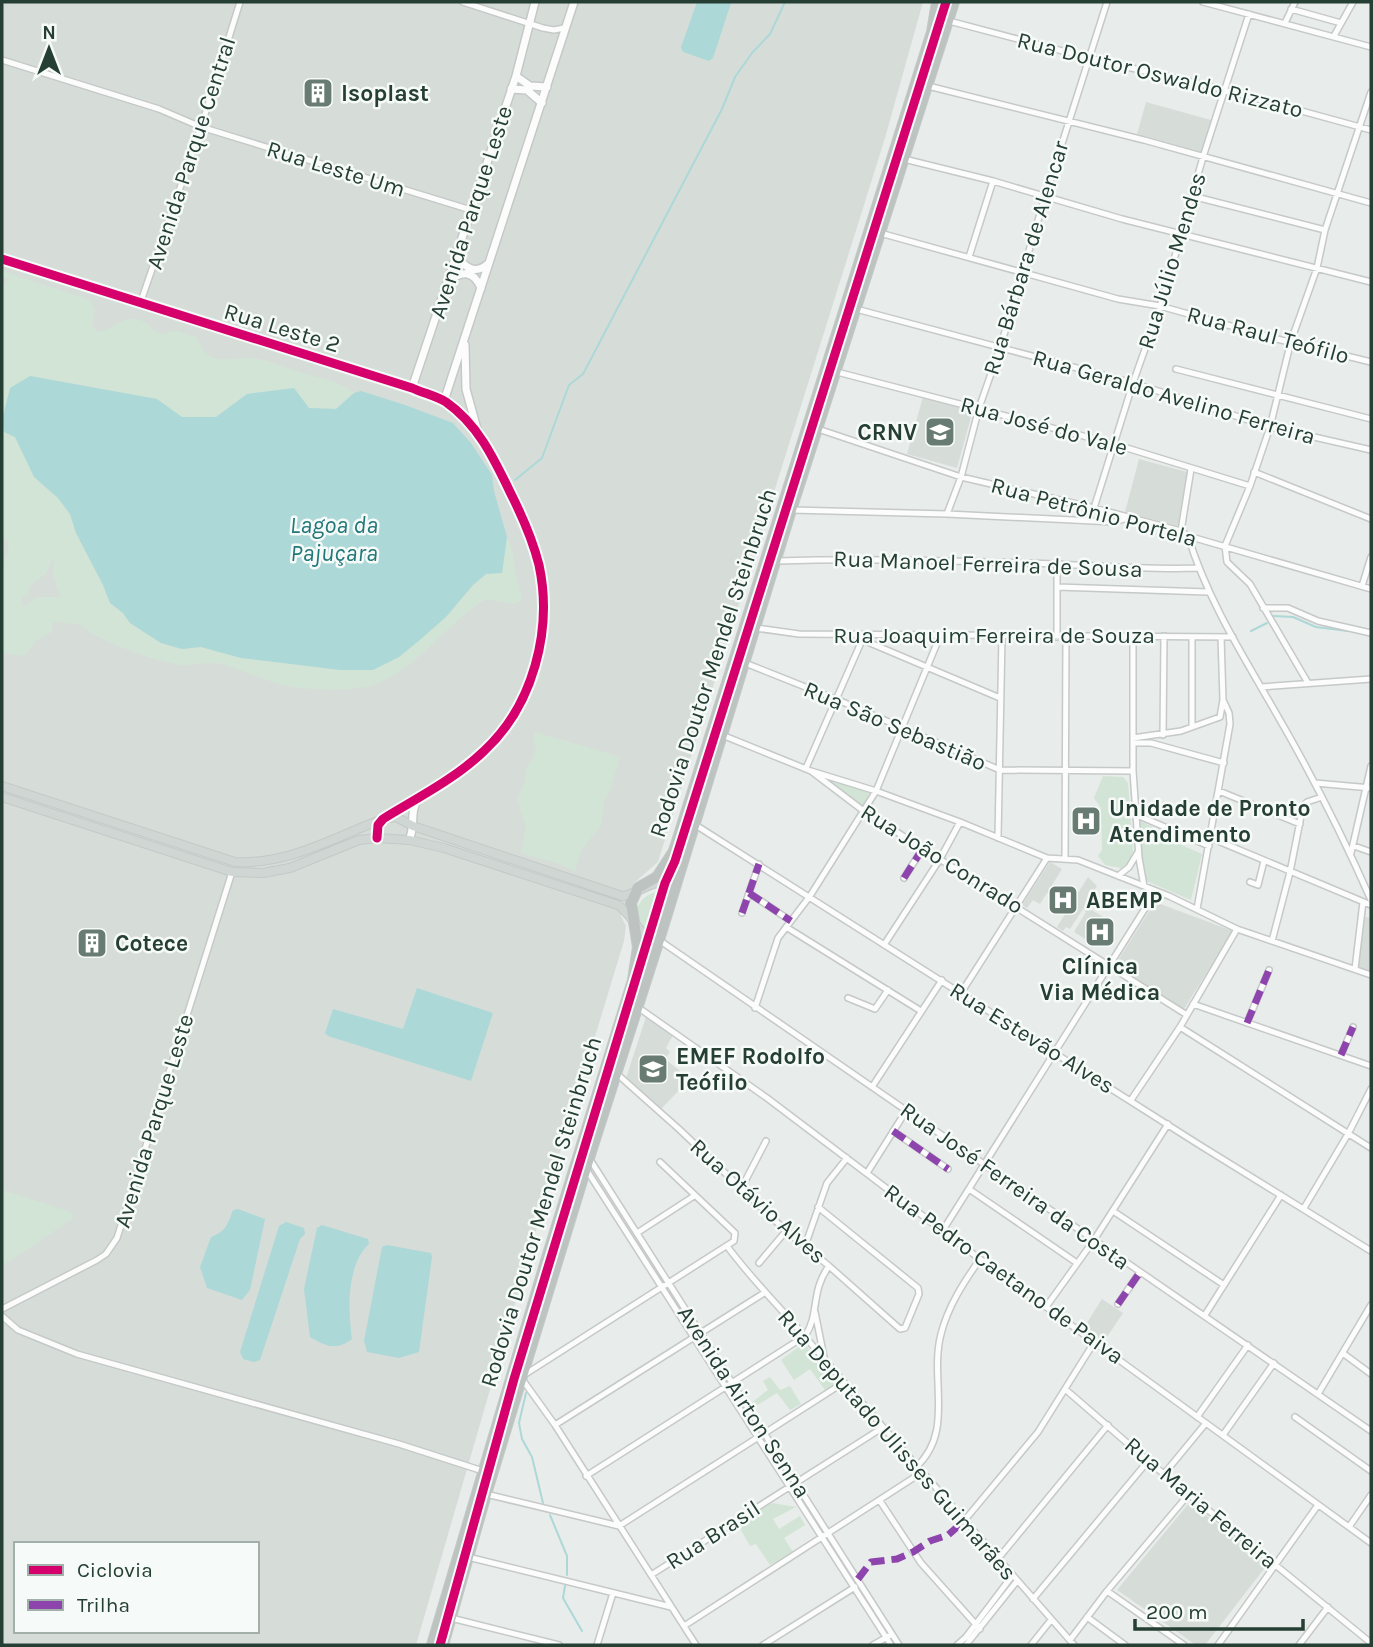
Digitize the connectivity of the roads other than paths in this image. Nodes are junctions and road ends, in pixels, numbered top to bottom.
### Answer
1 (240, 2) edge
2 (463, 2) edge
3 (535, 2) edge
4 (937, 2) edge
5 (954, 2) edge
6 (1107, 2) edge
7 (1203, 2) edge
8 (1295, 2) edge
9 (1353, 2) edge
10 (571, 4) edge
11 (1292, 9) junction
12 (1249, 14) junction
13 (949, 20) junction
14 (528, 22) junction
15 (1285, 23) junction
16 (1341, 23) junction
17 (564, 29) junction
18 (1334, 36) junction
19 (1371, 47) edge
20 (1089, 58) junction
21 (2, 60) edge
22 (516, 76) junction
23 (927, 85) junction
24 (547, 87) junction
25 (511, 89) junction
26 (1224, 90) junction
27 (1371, 92) edge
28 (542, 103) junction
29 (1068, 121) junction
30 (201, 127) junction
31 (1360, 127) junction
32 (1371, 130) edge
33 (1203, 157) junction
34 (904, 159) junction
35 (993, 181) junction
36 (1337, 193) junction
37 (1192, 196) junction
38 (1045, 197) junction
39 (1371, 203) edge
40 (471, 210) junction
41 (1325, 230) junction
42 (880, 233) junction
43 (1180, 233) junction
44 (457, 256) junction
45 (969, 257) junction
46 (2, 259) edge
47 (491, 261) junction
48 (1317, 268) junction
49 (1022, 272) junction
50 (449, 281) junction
51 (1371, 282) edge
52 (482, 289) junction
53 (141, 304) junction
54 (1160, 306) junction
55 (856, 309) junction
56 (466, 337) junction
57 (1291, 341) junction
58 (1000, 348) junction
59 (1371, 362) edge
60 (1176, 369) dead end
61 (837, 372) junction
62 (1133, 383) junction
63 (412, 388) junction
64 (1278, 393) junction
65 (444, 401) junction
66 (979, 408) junction
67 (1371, 419) edge
68 (1270, 427) junction
69 (818, 429) junction
70 (481, 436) junction
71 (1114, 444) junction
72 (1371, 450) edge
73 (1191, 469) junction
74 (1254, 472) junction
75 (961, 477) junction
76 (1250, 486) junction
77 (1094, 508) junction
78 (791, 510) junction
79 (947, 514) junction
80 (1127, 518) junction
81 (1371, 519) edge
82 (1181, 531) junction
83 (1188, 536) junction
84 (1225, 546) junction
85 (1371, 557) edge
86 (777, 561) junction
87 (1056, 564) junction
88 (1199, 568) junction
89 (1362, 586) junction
90 (1057, 587) junction
91 (1371, 589) edge
92 (1208, 592) junction
93 (1263, 608) junction
94 (756, 628) junction
95 (1371, 633) edge
96 (940, 636) junction
97 (1002, 636) junction
98 (1066, 636) junction
99 (1133, 636) junction
100 (1164, 636) junction
101 (1057, 637) junction
102 (1192, 637) junction
103 (1222, 637) junction
104 (1233, 637) junction
105 (863, 638) junction
106 (745, 662) junction
107 (928, 668) junction
108 (1371, 679) edge
109 (1308, 683) junction
110 (1261, 687) junction
111 (1000, 698) junction
112 (1223, 699) junction
113 (838, 700) junction
114 (1192, 727) junction
115 (901, 728) junction
116 (1163, 735) junction
117 (722, 736) junction
118 (1133, 740) junction
119 (1224, 763) junction
120 (1371, 766) edge
121 (809, 769) junction
122 (1000, 771) junction
123 (1133, 771) junction
124 (1065, 772) junction
125 (1315, 783) junction
126 (2, 786) edge
127 (1369, 788) edge
128 (876, 791) junction
129 (1219, 791) junction
130 (421, 796) junction
131 (2, 797) edge
132 (1322, 797) junction
133 (865, 812) junction
134 (1137, 815) junction
135 (383, 819) junction
136 (960, 822) junction
137 (694, 824) junction
138 (1300, 824) junction
139 (413, 826) junction
140 (377, 838) junction
141 (998, 838) junction
142 (1211, 838) junction
143 (409, 840) junction
144 (1209, 846) junction
145 (1354, 846) junction
146 (923, 848) junction
147 (1139, 849) junction
148 (1371, 852) edge
149 (1351, 853) junction
150 (1047, 858) junction
151 (940, 859) junction
152 (1065, 859) junction
153 (1264, 861) junction
154 (759, 864) junction
155 (232, 872) junction
156 (1290, 872) junction
157 (1118, 876) junction
158 (904, 878) dead end
159 (1250, 882) dead end
160 (1144, 886) junction
161 (638, 888) junction
162 (674, 890) junction
163 (1156, 891) junction
164 (749, 893) junction
165 (810, 896) junction
166 (1363, 902) junction
167 (1371, 902) edge
168 (1016, 906) junction
169 (1197, 909) junction
170 (742, 913) dead end
171 (632, 920) junction
172 (791, 921) junction
173 (786, 927) junction
174 (1237, 929) junction
175 (659, 940) junction
176 (1272, 940) junction
177 (884, 945) junction
178 (1110, 965) junction
179 (1355, 969) junction
180 (1269, 970) dead end
181 (1371, 975) edge
182 (942, 980) junction
183 (888, 990) junction
184 (961, 993) junction
185 (848, 998) dead end
186 (1193, 1004) junction
187 (636, 1006) junction
188 (755, 1008) junction
189 (921, 1011) junction
190 (1187, 1015) junction
191 (1247, 1023) junction
192 (1180, 1027) junction
193 (1353, 1027) dead end
194 (1055, 1053) junction
195 (1341, 1055) junction
196 (1371, 1066) edge
197 (616, 1073) junction
198 (872, 1087) junction
199 (1371, 1089) edge
200 (1131, 1100) junction
201 (906, 1111) junction
202 (1168, 1124) junction
203 (893, 1131) junction
204 (1348, 1134) junction
205 (766, 1141) dead end
206 (1371, 1148) edge
207 (589, 1158) junction
208 (847, 1158) junction
209 (660, 1162) dead end
210 (983, 1164) junction
211 (586, 1169) junction
212 (948, 1169) dead end
213 (867, 1173) junction
214 (741, 1189) junction
215 (969, 1189) junction
216 (1281, 1195) junction
217 (694, 1196) junction
218 (818, 1208) junction
219 (1304, 1208) junction
220 (1113, 1211) junction
221 (943, 1230) junction
222 (786, 1231) junction
223 (637, 1233) junction
224 (1094, 1240) junction
225 (643, 1243) junction
226 (727, 1246) junction
227 (805, 1246) junction
228 (636, 1248) junction
229 (1371, 1251) edge
230 (981, 1258) junction
231 (759, 1263) dead end
232 (1077, 1263) junction
233 (829, 1266) junction
234 (1140, 1272) junction
235 (668, 1283) junction
236 (1224, 1285) junction
237 (662, 1287) junction
238 (764, 1293) junction
239 (1118, 1304) dead end
240 (1371, 1305) edge
241 (1046, 1307) junction
242 (2, 1309) edge
243 (814, 1309) junction
244 (2, 1315) edge
245 (1205, 1315) junction
246 (701, 1334) junction
247 (805, 1336) junction
248 (694, 1338) junction
249 (1095, 1341) junction
250 (1248, 1345) junction
251 (1344, 1354) junction
252 (825, 1360) junction
253 (1274, 1363) junction
254 (1371, 1374) edge
255 (523, 1377) junction
256 (733, 1383) junction
257 (843, 1383) junction
258 (726, 1388) junction
259 (1065, 1389) junction
260 (1318, 1394) junction
261 (1197, 1417) junction
262 (1294, 1417) dead end
263 (1206, 1423) junction
264 (555, 1425) junction
265 (1108, 1426) junction
266 (882, 1428) junction
267 (1371, 1431) edge
268 (765, 1433) junction
269 (1223, 1435) junction
270 (758, 1437) junction
271 (1148, 1461) junction
272 (916, 1467) junction
273 (483, 1471) junction
274 (1371, 1471) edge
275 (921, 1473) junction
276 (1164, 1474) junction
277 (586, 1476) junction
278 (796, 1483) junction
279 (789, 1487) junction
280 (486, 1494) junction
281 (1189, 1494) junction
282 (1371, 1495) edge
283 (880, 1501) junction
284 (1318, 1505) junction
285 (964, 1521) junction
286 (619, 1526) junction
287 (1349, 1527) junction
288 (825, 1534) junction
289 (1371, 1543) edge
290 (468, 1557) junction
291 (997, 1560) junction
292 (1274, 1564) junction
293 (651, 1575) junction
294 (1014, 1579) junction
295 (858, 1586) junction
296 (1107, 1591) junction
297 (613, 1593) junction
298 (1033, 1599) junction
299 (671, 1607) junction
300 (1328, 1607) junction
301 (1087, 1617) junction
302 (451, 1618) junction
303 (1051, 1620) junction
304 (684, 1626) junction
305 (978, 1627) junction
306 (889, 1636) junction
307 (969, 1642) edge
308 (1072, 1643) edge
309 (1371, 1643) edge
310 (432, 1645) edge
311 (443, 1645) edge
312 (559, 1645) edge
313 (597, 1645) edge
314 (696, 1645) edge
315 (763, 1645) edge
316 (873, 1645) edge
317 (891, 1645) edge
318 (899, 1645) edge
319 (957, 1645) edge
320 (1031, 1645) edge
321 (1125, 1645) edge
322 (1184, 1645) edge
323 (1218, 1645) edge
324 (1299, 1645) edge

1 - 30 street, Avenida Parque Central
2 - 14 street
3 - 14 street, Avenida Parque Leste
4 - 161 highway, Rodovia Doutor Mendel Steinbruch
5 - 13 highway, Rodovia Doutor Mendel Steinbruch
6 - 20 street, Rua Bárbara de Alencar
7 - 12 street
8 - 11 street
9 - 16 street
10 - 17 street, Avenida Parque Leste
11 - 15 street
11 - 16 street
12 - 15 street
12 - 26 street, Rua Júlio Mendes
13 - 20 street, Rua Doutor Oswaldo Rizzato
13 - 23 highway, Rodovia Doutor Mendel Steinbruch
14 - 17 street
14 - 22 street, Avenida Parque Leste
15 - 18 street
16 - 18 street
17 - 24 street, Avenida Parque Leste
18 - 19 street
20 - 26 street, Rua Doutor Oswaldo Rizzato
20 - 29 street, Rua Bárbara de Alencar
21 - 30 street, Rua Leste Um
22 - 24 street
22 - 25 street, Avenida Parque Leste
23 - 29 street
23 - 34 highway, Rodovia Doutor Mendel Steinbruch
24 - 28 street, Avenida Parque Leste
25 - 28 street
25 - 40 street, Avenida Parque Leste
26 - 31 street, Rua Doutor Oswaldo Rizzato
26 - 33 street, Rua Júlio Mendes
27 - 31 street
28 - 47 street, Avenida Parque Leste
29 - 33 street
29 - 38 street, Rua Bárbara de Alencar
30 - 40 street, Rua Leste Um
30 - 53 street, Avenida Parque Central
31 - 32 street, Rua Doutor Oswaldo Rizzato
31 - 36 street
33 - 36 street
33 - 37 street, Rua Júlio Mendes
34 - 35 street
34 - 42 highway, Rodovia Doutor Mendel Steinbruch
35 - 38 street
35 - 45 street
36 - 39 street
36 - 41 street
37 - 41 street
37 - 43 street, Rua Júlio Mendes
38 - 43 street
38 - 49 street, Rua Bárbara de Alencar
40 - 44 street, Avenida Parque Leste
41 - 48 street
42 - 45 street, Rua Raul Teófilo
42 - 55 highway, Rodovia Doutor Mendel Steinbruch
43 - 48 street
43 - 54 street, Rua Júlio Mendes
44 - 47 street
44 - 50 street, Avenida Parque Leste
45 - 49 street, Rua Raul Teófilo
46 - 53 street
47 - 52 street, Avenida Parque Leste
48 - 51 street
48 - 57 street
49 - 54 street, Rua Raul Teófilo
49 - 58 street, Rua Bárbara de Alencar
50 - 52 street
50 - 63 street, Avenida Parque Leste
52 - 56 street, Avenida Parque Leste
53 - 63 street, Rua Leste 2
54 - 57 street, Rua Raul Teófilo
54 - 62 street, Rua Júlio Mendes
55 - 58 street, Rua Geraldo Avelino Ferreira
55 - 61 highway, Rodovia Doutor Mendel Steinbruch
56 - 65 street, Avenida Parque Leste
56 - 70 street
57 - 59 street, Rua Raul Teófilo
57 - 64 street
58 - 62 street, Rua Geraldo Avelino Ferreira
58 - 66 street, Rua Bárbara de Alencar
60 - 64 street
61 - 66 street, Rua José do Vale
61 - 69 highway, Rodovia Doutor Mendel Steinbruch
62 - 68 street, Rua Geraldo Avelino Ferreira
62 - 71 street, Rua Júlio Mendes
63 - 65 street
64 - 67 street
64 - 68 street
65 - 70 street
66 - 71 street, Rua José do Vale
66 - 75 street, Rua Bárbara de Alencar
68 - 72 street, Rua Geraldo Avelino Ferreira
68 - 74 street
69 - 75 street, Rua Petrônio Portela
69 - 78 highway, Rodovia Doutor Mendel Steinbruch
70 - 130 street
71 - 73 street, Rua José do Vale
71 - 77 street, Rua Júlio Mendes
73 - 76 street, Rua José do Vale
73 - 82 street
74 - 76 street
74 - 81 street
75 - 77 street, Rua Petrônio Portela
75 - 79 street, Rua Bárbara de Alencar
76 - 84 street
77 - 80 street, Rua Petrônio Portela
78 - 79 street
78 - 86 highway, Rodovia Doutor Mendel Steinbruch
79 - 80 street
80 - 82 street, Rua Petrônio Portela
82 - 83 street, Rua Petrônio Portela
83 - 84 street, Rua Petrônio Portela
83 - 88 street
84 - 89 street, Rua Petrônio Portela
84 - 93 street
85 - 89 street
86 - 87 street, Rua Manoel Ferreira de Sousa
86 - 94 highway, Rodovia Doutor Mendel Steinbruch
87 - 88 street, Rua Manoel Ferreira de Sousa
87 - 90 street
88 - 92 street
89 - 91 street, Rua Petrônio Portela
90 - 92 street
90 - 101 street
92 - 104 street
93 - 95 street
93 - 109 street
94 - 105 street, Rua Joaquim Ferreira de Souza
94 - 106 highway, Rodovia Doutor Mendel Steinbruch
96 - 97 street, Rua Joaquim Ferreira de Souza
96 - 105 street, Rua Joaquim Ferreira de Souza
96 - 107 street
97 - 101 street, Rua Joaquim Ferreira de Souza
97 - 111 street
98 - 99 street, Rua Joaquim Ferreira de Souza
98 - 101 street, Rua Joaquim Ferreira de Souza
98 - 124 street
99 - 100 street, Rua Joaquim Ferreira de Souza
99 - 118 street
100 - 102 street, Rua Joaquim Ferreira de Souza
100 - 116 street
102 - 103 street, Rua Joaquim Ferreira de Souza
102 - 114 street
103 - 104 street, Rua Joaquim Ferreira de Souza
103 - 112 street
104 - 110 street
105 - 107 street
105 - 113 street
106 - 113 street, Rua São Sebastião
106 - 117 highway, Rodovia Doutor Mendel Steinbruch
107 - 111 street
107 - 115 street
108 - 109 street
109 - 110 street
110 - 125 street
111 - 122 street
112 - 114 street
112 - 119 street
113 - 115 street, Rua São Sebastião
113 - 121 street
114 - 116 street
115 - 122 street, Rua São Sebastião
115 - 128 street
116 - 118 street
117 - 121 street
117 - 137 highway, Rodovia Doutor Mendel Steinbruch
118 - 119 street
118 - 123 street
119 - 129 street
120 - 127 street
121 - 128 street
121 - 133 street, Rua João Conrado
122 - 124 street, Rua São Sebastião
122 - 141 street
123 - 124 street, Rua São Sebastião
123 - 134 street
124 - 152 street
125 - 127 street
125 - 132 street
126 - 135 main road
127 - 145 street
128 - 133 street
128 - 136 street
129 - 138 street
129 - 142 street
130 - 135 street
130 - 139 street
131 - 155 main road
132 - 138 street
132 - 149 street
133 - 146 street, Rua João Conrado
133 - 165 street
134 - 144 street
134 - 147 street
135 - 139 main road
135 - 140 street
136 - 141 street
136 - 151 street
137 - 154 street, Rua Estevão Alves
137 - 162 highway, Rodovia Doutor Mendel Steinbruch
138 - 156 street
139 - 143 street
139 - 161 main road
140 - 143 main road
140 - 155 main road
141 - 150 street
142 - 144 street
142 - 153 street
143 - 171 main road
144 - 169 street
145 - 148 street
145 - 149 street
146 - 151 street, Rua João Conrado
146 - 158 street
147 - 157 street
147 - 160 street
149 - 167 street
150 - 152 street
150 - 168 street
151 - 168 street, Rua João Conrado
151 - 177 street
152 - 157 street
153 - 156 street
153 - 159 street
154 - 164 street
154 - 165 street, Rua Estevão Alves
155 - 242 street, Avenida Parque Leste
156 - 166 street
156 - 176 street
157 - 160 street
160 - 163 street
161 - 162 main road
161 - 171 highway, Rodovia Doutor Mendel Steinbruch
162 - 175 highway, Rodovia Doutor Mendel Steinbruch
163 - 169 street
163 - 178 street
164 - 170 street
164 - 172 street
165 - 172 street
165 - 177 street, Rua Estevão Alves
166 - 167 street
166 - 179 street
168 - 178 street, Rua João Conrado
168 - 184 street
169 - 174 street
171 - 175 main road
171 - 273 highway, Rodovia Doutor Mendel Steinbruch
172 - 173 street
173 - 183 street
173 - 188 street
174 - 176 street
174 - 186 street
175 - 187 highway, Rodovia Doutor Mendel Steinbruch
175 - 188 street, Rua José Ferreira da Costa
176 - 179 street
177 - 182 street, Rua Estevão Alves
178 - 190 street, Rua João Conrado
178 - 194 street
179 - 181 street
180 - 191 street
182 - 184 street, Rua Estevão Alves
182 - 189 street
183 - 185 street
183 - 189 street
184 - 194 street, Rua Estevão Alves
186 - 190 street
186 - 191 street
187 - 197 highway, Rodovia Doutor Mendel Steinbruch
187 - 208 street, Rua Pedro Caetano de Paiva
188 - 198 street, Rua José Ferreira da Costa
189 - 198 street
190 - 192 street
191 - 195 street
192 - 200 street
192 - 204 street
193 - 195 street
194 - 200 street, Rua Estevão Alves
194 - 210 street
195 - 196 street
197 - 207 highway, Rodovia Doutor Mendel Steinbruch
197 - 214 street, Rua Otávio Alves
198 - 201 street, Rua José Ferreira da Costa
199 - 204 street
200 - 202 street, Rua Estevão Alves
201 - 203 street
201 - 210 street, Rua José Ferreira da Costa
202 - 216 street, Rua Estevão Alves
202 - 220 street
203 - 212 street
203 - 213 street
204 - 206 street
204 - 219 street
205 - 214 street
207 - 211 highway, Rodovia Doutor Mendel Steinbruch
207 - 223 street, Avenida Airton Senna
208 - 213 street, Rua Pedro Caetano de Paiva
208 - 218 street
209 - 217 street
210 - 215 street
210 - 224 street, Rua José Ferreira da Costa
211 - 228 street, Avenida Airton Senna
211 - 255 highway, Rodovia Doutor Mendel Steinbruch
213 - 221 street, Rua Pedro Caetano de Paiva
214 - 222 street, Rua Otávio Alves
215 - 221 street
215 - 232 street
216 - 219 street, Rua Estevão Alves
216 - 236 street
217 - 223 street
217 - 226 street
218 - 227 street
218 - 233 street, Rua Otávio Alves
219 - 229 street, Rua Estevão Alves
220 - 224 street
220 - 236 street
221 - 230 street, Rua Pedro Caetano de Paiva
222 - 227 street, Rua Otávio Alves
222 - 231 street
223 - 225 street, Avenida Airton Senna
224 - 232 street
224 - 234 street, Rua José Ferreira da Costa
225 - 228 street
225 - 235 street, Avenida Airton Senna
226 - 235 street
226 - 238 street, Rua Deputado Ulisses Guimarães
227 - 233 street, Rua Otávio Alves
228 - 237 street, Avenida Airton Senna
230 - 241 street, Rua Pedro Caetano de Paiva
230 - 272 street
232 - 241 street
233 - 243 street
234 - 239 street
234 - 245 street, Rua José Ferreira da Costa
235 - 237 street
235 - 246 street, Avenida Airton Senna
236 - 245 street
237 - 248 street, Avenida Airton Senna
237 - 255 street
238 - 246 street
238 - 247 street, Rua Deputado Ulisses Guimarães
240 - 251 street
241 - 249 street, Rua Pedro Caetano de Paiva
243 - 247 street
243 - 252 street
244 - 273 street
245 - 250 street, Rua José Ferreira da Costa
246 - 248 street
246 - 256 street, Avenida Airton Senna
247 - 252 street, Rua Deputado Ulisses Guimarães
247 - 256 street
248 - 258 street, Avenida Airton Senna
248 - 264 street
249 - 259 street
249 - 261 street, Rua Pedro Caetano de Paiva
250 - 253 street, Rua José Ferreira da Costa
250 - 261 street
251 - 254 street
251 - 260 street
252 - 257 street, Rua Deputado Ulisses Guimarães
253 - 260 street, Rua José Ferreira da Costa
253 - 269 street
255 - 264 street
255 - 280 highway, Rodovia Doutor Mendel Steinbruch
256 - 258 street
256 - 268 street, Avenida Airton Senna
257 - 266 street, Rua Deputado Ulisses Guimarães
257 - 268 street
258 - 270 street, Avenida Airton Senna
258 - 277 street
259 - 265 street, Rua Maria Ferreira
259 - 285 street
260 - 267 street, Rua José Ferreira da Costa
261 - 263 street, Rua Pedro Caetano de Paiva
262 - 274 street
263 - 269 street, Rua Pedro Caetano de Paiva
263 - 276 street
264 - 277 street
265 - 271 street, Rua Maria Ferreira
265 - 291 street
266 - 272 street, Rua Deputado Ulisses Guimarães
266 - 278 street, Rua Brasil
268 - 270 street
268 - 278 street, Avenida Airton Senna
269 - 284 street, Rua Pedro Caetano de Paiva
270 - 279 street, Avenida Airton Senna
270 - 286 street
271 - 276 street, Rua Maria Ferreira
271 - 298 street
272 - 275 street, Rua Deputado Ulisses Guimarães
273 - 310 highway, Rodovia Doutor Mendel Steinbruch
275 - 283 street
275 - 285 street, Rua Deputado Ulisses Guimarães
276 - 281 street, Rua Maria Ferreira
277 - 286 street
278 - 279 street, Rua Brasil
278 - 288 street, Avenida Airton Senna
279 - 288 street, Avenida Airton Senna
279 - 293 street, Rua Brasil
280 - 286 street
280 - 290 highway, Rodovia Doutor Mendel Steinbruch
281 - 292 street, Rua Maria Ferreira
281 - 296 street
282 - 287 street
283 - 288 street
283 - 305 street
284 - 287 street, Rua Pedro Caetano de Paiva
284 - 292 street
285 - 291 street, Rua Deputado Ulisses Guimarães
286 - 293 street
287 - 289 street, Rua Pedro Caetano de Paiva
288 - 295 street, Avenida Airton Senna
288 - 304 street
290 - 297 street
290 - 302 highway, Rodovia Doutor Mendel Steinbruch
291 - 294 street, Rua Deputado Ulisses Guimarães
292 - 300 street, Rua Maria Ferreira
292 - 323 street
293 - 299 street
294 - 298 street, Rua Deputado Ulisses Guimarães
294 - 305 street
295 - 306 street, Avenida Airton Senna
295 - 315 street
296 - 301 street
296 - 322 street
297 - 299 street
297 - 313 street
298 - 303 street, Rua Deputado Ulisses Guimarães
299 - 304 street
300 - 309 street, Rua Maria Ferreira
300 - 324 street
301 - 308 street
301 - 321 street
302 - 311 highway, Rodovia Doutor Mendel Steinbruch
302 - 312 street
303 - 308 street, Rua Deputado Ulisses Guimarães
303 - 320 street
304 - 314 street
305 - 307 street
306 - 316 street
306 - 317 street, Avenida Airton Senna
306 - 318 street, Avenida Airton Senna
307 - 319 street

